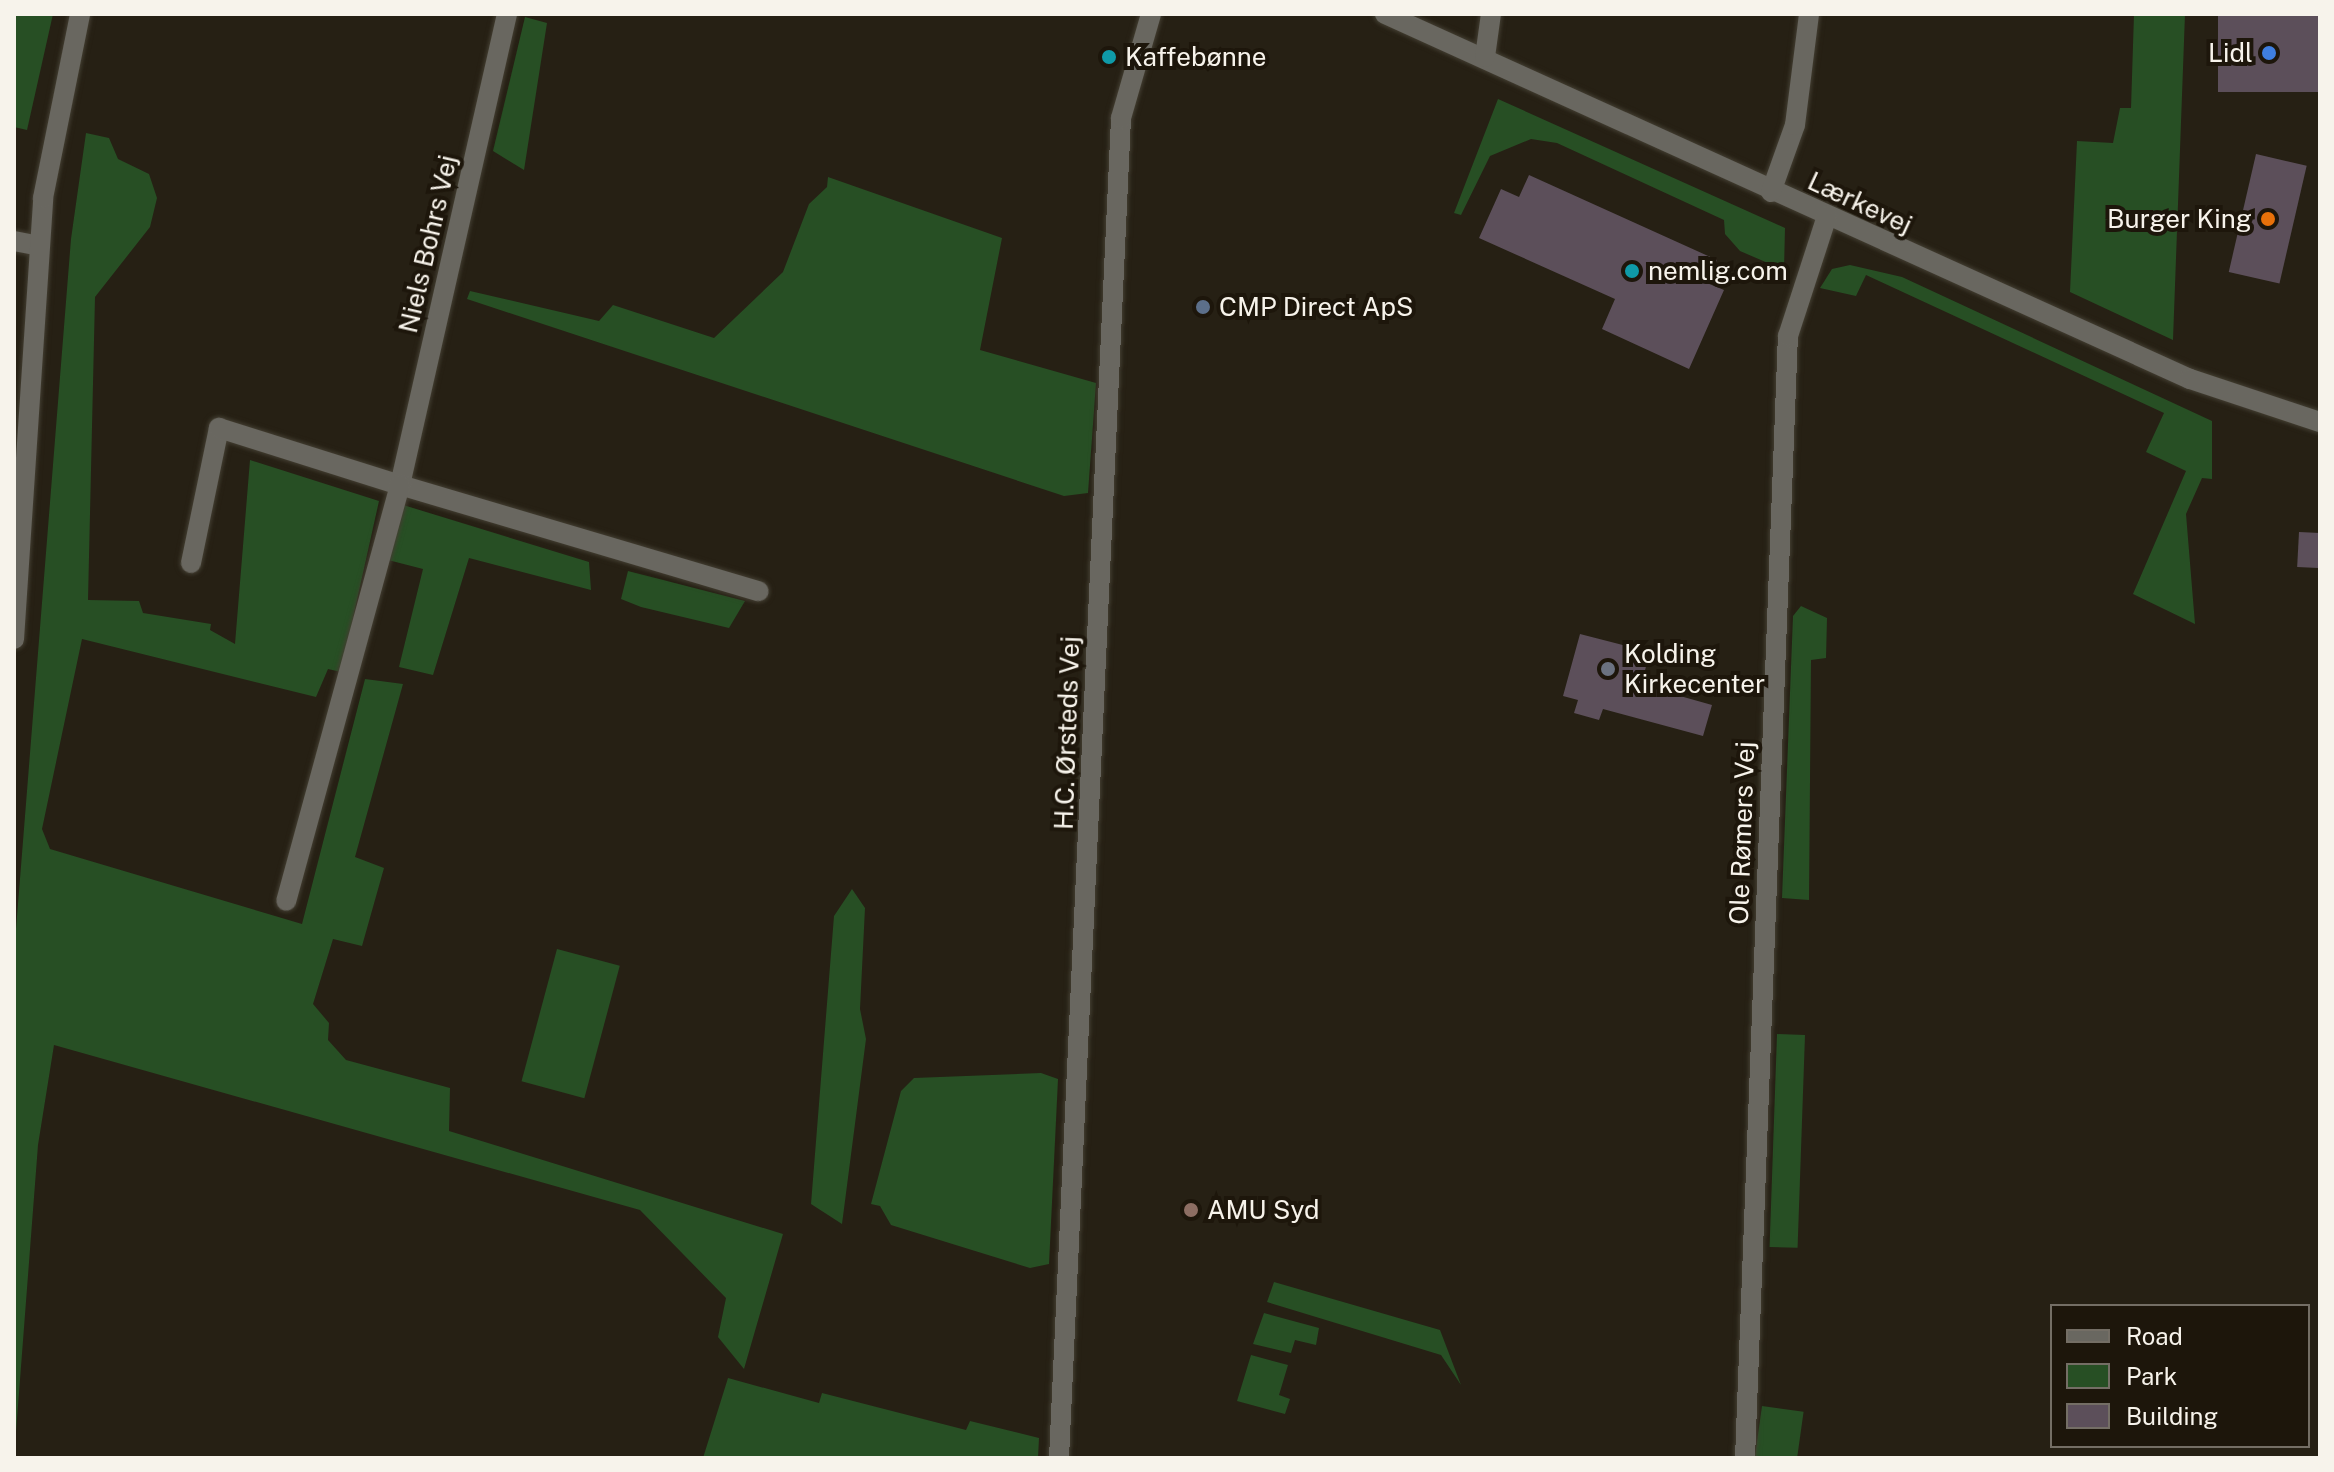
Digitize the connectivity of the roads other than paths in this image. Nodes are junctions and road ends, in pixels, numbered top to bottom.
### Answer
1 (80, 14) edge
2 (507, 14) edge
3 (1151, 14) edge
4 (1385, 14) edge
5 (1491, 14) edge
6 (1809, 14) edge
7 (1485, 57) junction
8 (1771, 192) junction
9 (1827, 216) junction
10 (14, 241) edge
11 (39, 246) junction
12 (2320, 422) edge
13 (400, 485) junction
14 (191, 563) dead end
15 (759, 591) dead end
16 (14, 639) edge
17 (286, 901) dead end
18 (1059, 1458) edge
19 (1745, 1458) edge

1 - 11 street
2 - 13 street, Niels Bohrs Vej
3 - 18 street, H.C. Ørsteds Vej
4 - 7 street, Lærkevej
5 - 7 street
6 - 8 street
7 - 8 street, Lærkevej
8 - 9 street, Lærkevej
9 - 12 street, Lærkevej
9 - 19 street, Ole Rømers Vej
10 - 11 street
11 - 16 street
13 - 14 street
13 - 15 street
13 - 17 street, Niels Bohrs Vej

